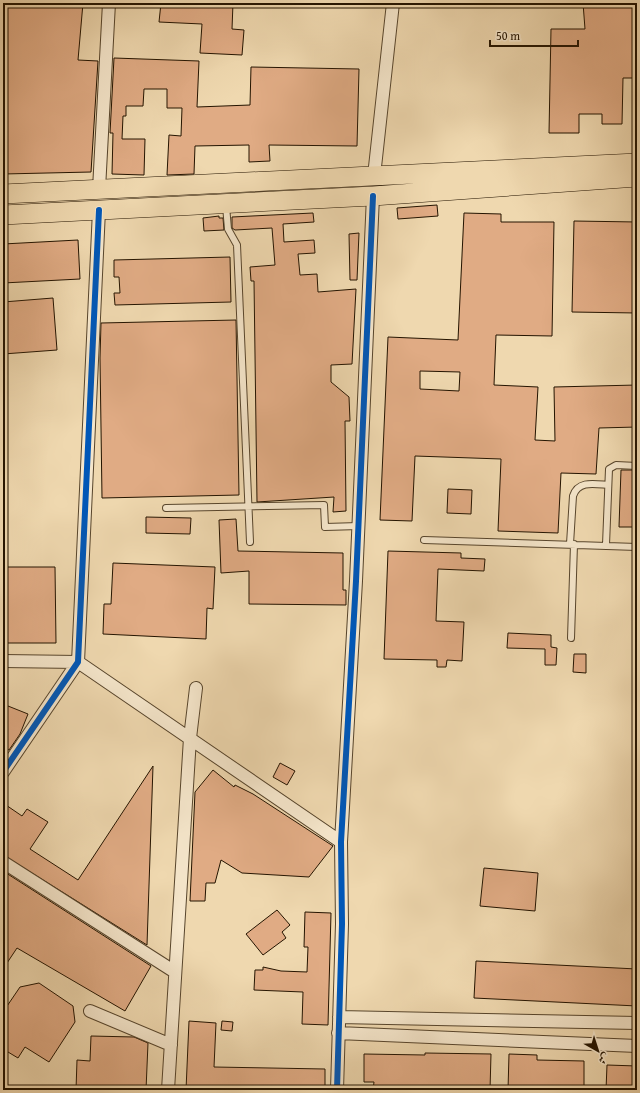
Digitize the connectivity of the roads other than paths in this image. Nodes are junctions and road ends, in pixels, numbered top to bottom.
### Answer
1 (108, 3) edge
2 (393, 3) edge
3 (637, 163) edge
4 (374, 176) junction
5 (637, 177) edge
6 (99, 189) junction
7 (3, 194) edge
8 (373, 196) junction
9 (226, 203) junction
10 (99, 210) junction
11 (3, 214) edge
12 (637, 466) edge
13 (608, 485) junction
14 (248, 507) junction
15 (166, 508) dead end
16 (359, 526) junction
17 (424, 540) dead end
18 (250, 542) dead end
19 (572, 544) junction
20 (606, 545) junction
21 (637, 547) edge
22 (571, 638) dead end
23 (3, 661) edge
24 (78, 662) junction
25 (196, 688) dead end
26 (190, 738) junction
27 (3, 772) edge
28 (341, 842) junction
29 (3, 862) edge
30 (175, 972) junction
31 (90, 1011) dead end
32 (339, 1017) junction
33 (637, 1023) edge
34 (338, 1033) junction
35 (171, 1045) junction
36 (637, 1046) edge
37 (168, 1090) edge
38 (337, 1090) edge

1 - 6 street
2 - 4 street
3 - 4 main road
4 - 6 main road
5 - 8 main road
6 - 7 main road
8 - 9 main road
8 - 16 street
9 - 10 main road
9 - 14 lane
10 - 11 main road
10 - 24 street
12 - 13 lane
13 - 19 lane
13 - 20 lane
14 - 15 lane
14 - 16 lane
14 - 18 lane
16 - 28 street
17 - 19 lane
19 - 20 lane
19 - 22 lane
20 - 21 lane
23 - 24 street
24 - 26 street
24 - 27 street
25 - 26 street
26 - 28 street
26 - 30 street
28 - 32 street
29 - 30 street
30 - 35 street
31 - 35 street
32 - 33 street
32 - 34 street
34 - 36 street
34 - 38 street
35 - 37 street

